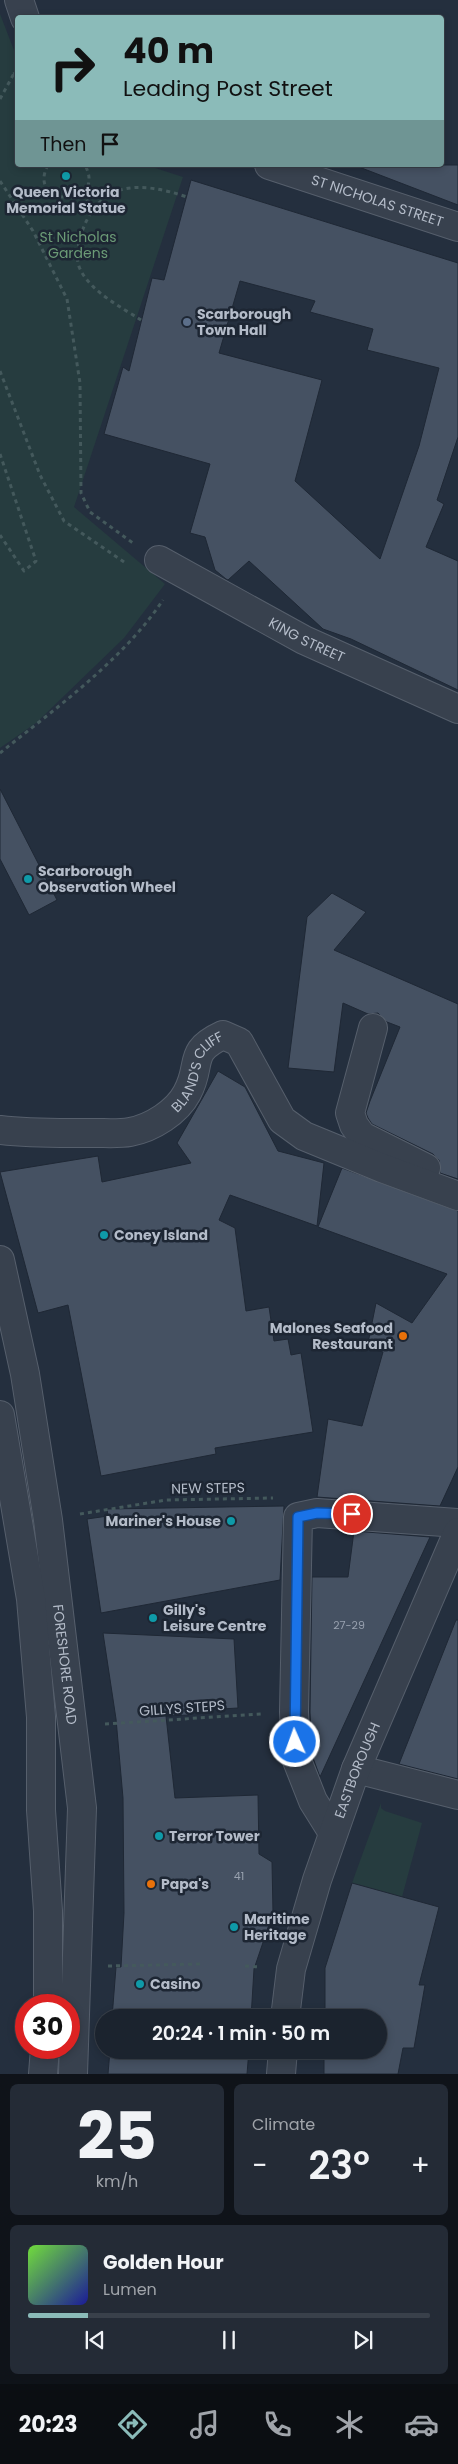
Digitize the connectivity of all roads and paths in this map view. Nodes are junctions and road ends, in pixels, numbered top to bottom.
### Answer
1 (19, 0) edge
2 (24, 15) edge
3 (14, 72) edge
4 (0, 99) edge
5 (47, 167) edge
6 (85, 167) edge
7 (275, 167) edge
8 (0, 181) edge
9 (81, 194) junction
10 (187, 197) dead end
11 (95, 208) junction
12 (458, 228) edge
13 (142, 320) dead end
14 (0, 371) edge
15 (0, 454) edge
16 (0, 535) edge
17 (170, 566) junction
18 (458, 709) edge
19 (0, 753) edge
20 (373, 1028) dead end
21 (0, 1130) edge
22 (451, 1193) edge
23 (0, 1260) edge
24 (0, 1415) edge
25 (107, 1510) dead end
26 (298, 1517) junction
27 (458, 1523) edge
28 (458, 1532) edge
29 (294, 1712) junction
30 (72, 1726) junction
31 (356, 1769) junction
32 (458, 1796) edge
33 (333, 1833) junction
34 (200, 1964) dead end
35 (245, 1966) dead end
36 (78, 1967) junction
37 (255, 1967) dead end
38 (48, 1994) edge
39 (286, 2009) edge
40 (45, 2059) edge
41 (282, 2059) edge
42 (43, 2074) edge
43 (73, 2074) edge
44 (281, 2074) edge

1 - 2 street
3 - 4 path
5 - 9 path
6 - 9 path
7 - 12 street, ST NICHOLAS STREET
8 - 17 path
9 - 11 path
10 - 11 path
11 - 13 path
14 - 17 path
15 - 16 path
17 - 18 street, KING STREET
17 - 19 path
20 - 22 street
21 - 22 street, BLAND'S CLIFF
23 - 30 street, FORESHORE ROAD
24 - 38 street, FORESHORE ROAD
25 - 26 path, NEW STEPS
26 - 27 street
26 - 29 street
28 - 31 street, EASTBOROUGH
29 - 30 path, GILLYS STEPS
29 - 33 street
30 - 36 street, FORESHORE ROAD
31 - 32 street
31 - 33 street, EASTBOROUGH
33 - 39 street, EASTBOROUGH
34 - 36 path
35 - 37 path
36 - 43 street, FORESHORE ROAD
40 - 42 street
41 - 44 street

